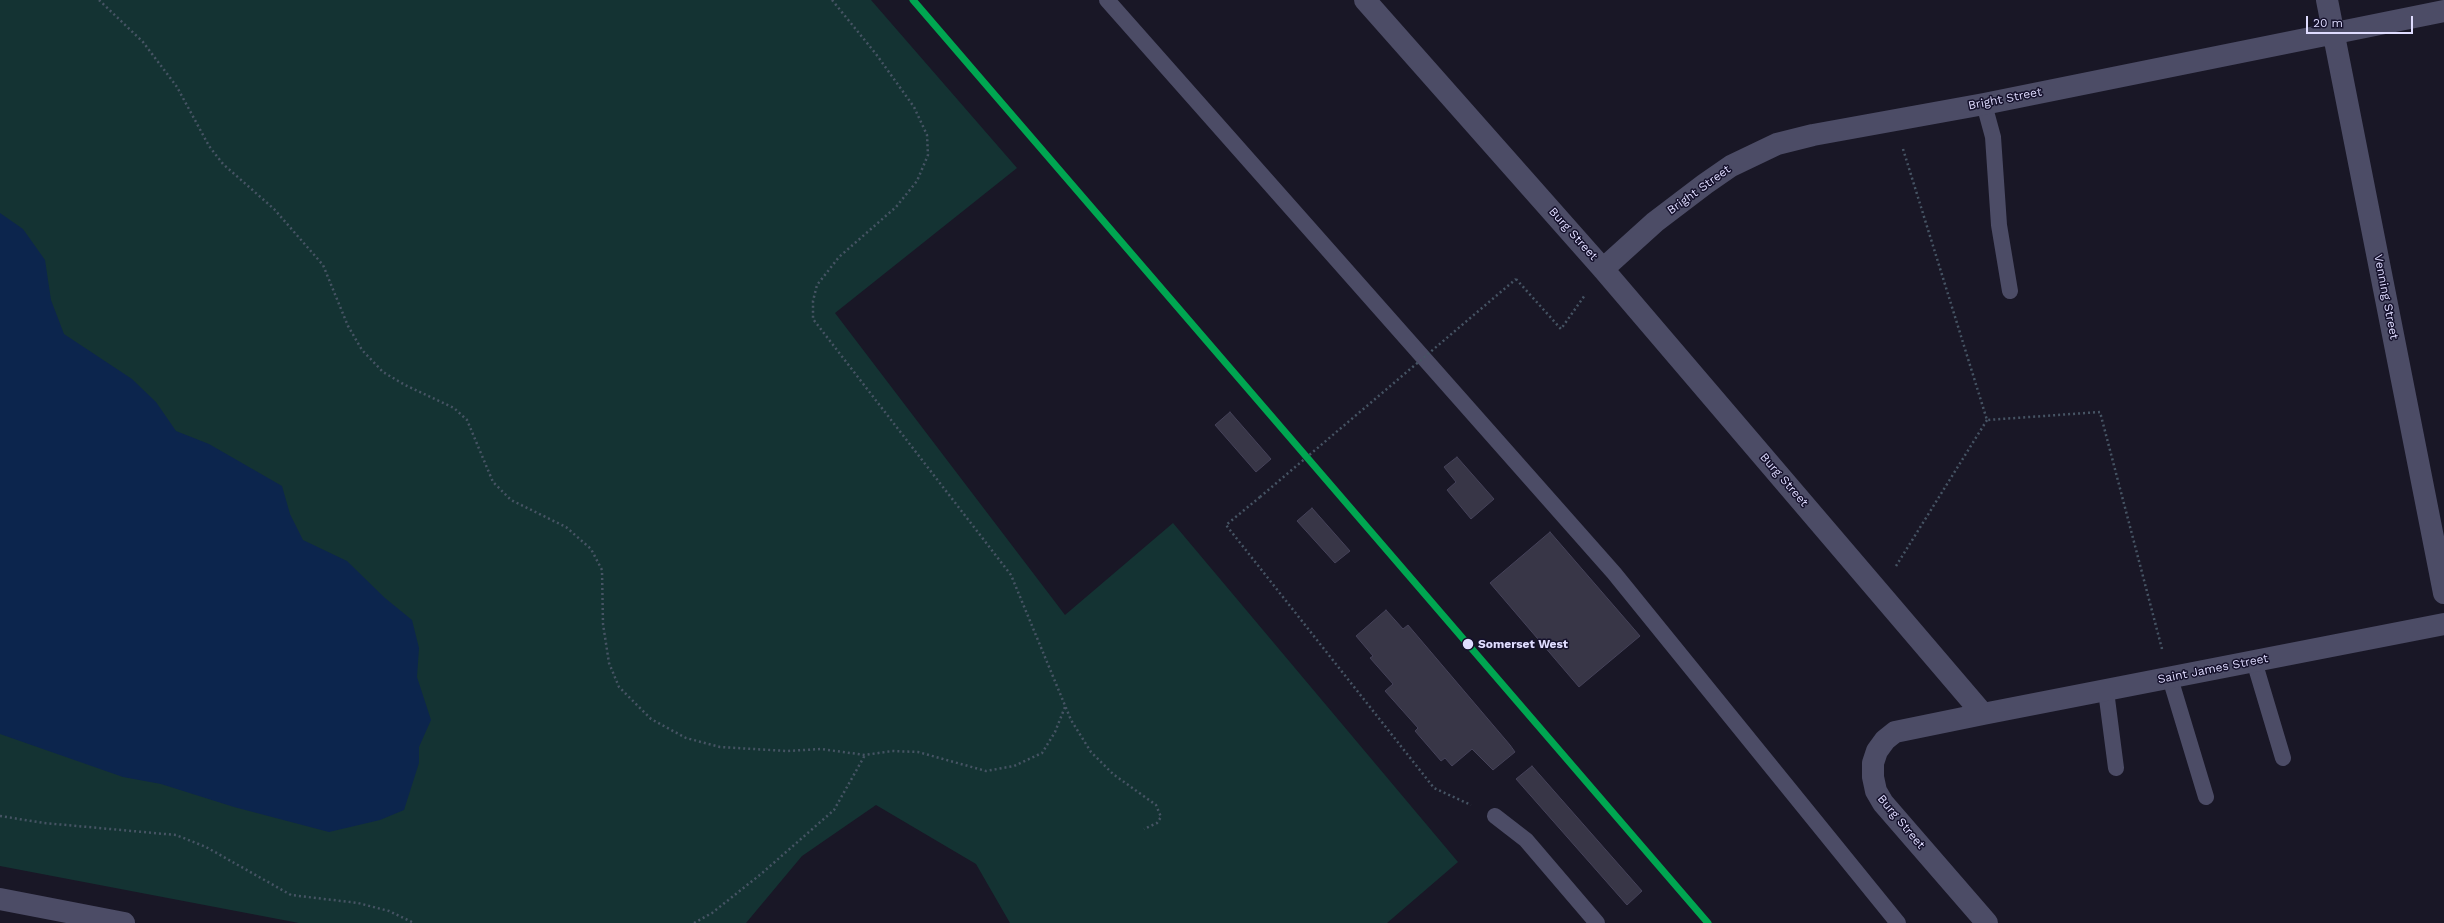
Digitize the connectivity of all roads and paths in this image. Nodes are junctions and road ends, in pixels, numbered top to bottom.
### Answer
1 (99, 0) edge
2 (832, 0) edge
3 (1106, 0) edge
4 (1365, 0) edge
5 (2327, 0) edge
6 (2444, 11) edge
7 (2334, 32) junction
8 (1984, 104) junction
9 (1894, 120) junction
10 (1604, 269) junction
11 (2010, 291) dead end
12 (1988, 420) junction
13 (1880, 592) junction
14 (2444, 593) edge
15 (2444, 624) edge
16 (2254, 661) junction
17 (2170, 678) junction
18 (2106, 691) junction
19 (1065, 707) junction
20 (1983, 714) junction
21 (865, 755) junction
22 (2283, 758) dead end
23 (2116, 768) dead end
24 (2206, 797) dead end
25 (0, 816) edge
26 (1495, 816) joint
27 (1144, 829) dead end
28 (0, 899) edge
29 (124, 923) edge
30 (414, 923) edge
31 (694, 923) edge
32 (1597, 923) edge
33 (1898, 923) edge
34 (1988, 923) edge

1 - 21 path
2 - 19 path
3 - 33 lane
4 - 10 street, Burg Street
5 - 7 street, Venning Street
6 - 7 street, Bright Street
7 - 8 street, Bright Street
7 - 14 street, Venning Street
8 - 9 street, Bright Street
8 - 11 lane
9 - 10 street, Bright Street
9 - 12 path
10 - 13 street, Burg Street
10 - 26 path, bridge
12 - 13 path
12 - 17 path
13 - 20 street, Burg Street
15 - 16 street, Saint James Street
16 - 17 street, Saint James Street
16 - 22 lane
17 - 18 street, Saint James Street
17 - 24 lane
18 - 20 street, Saint James Street
18 - 23 lane
19 - 21 path
19 - 27 path
20 - 34 street, Burg Street
21 - 31 path
25 - 30 path
26 - 32 lane
28 - 29 street

